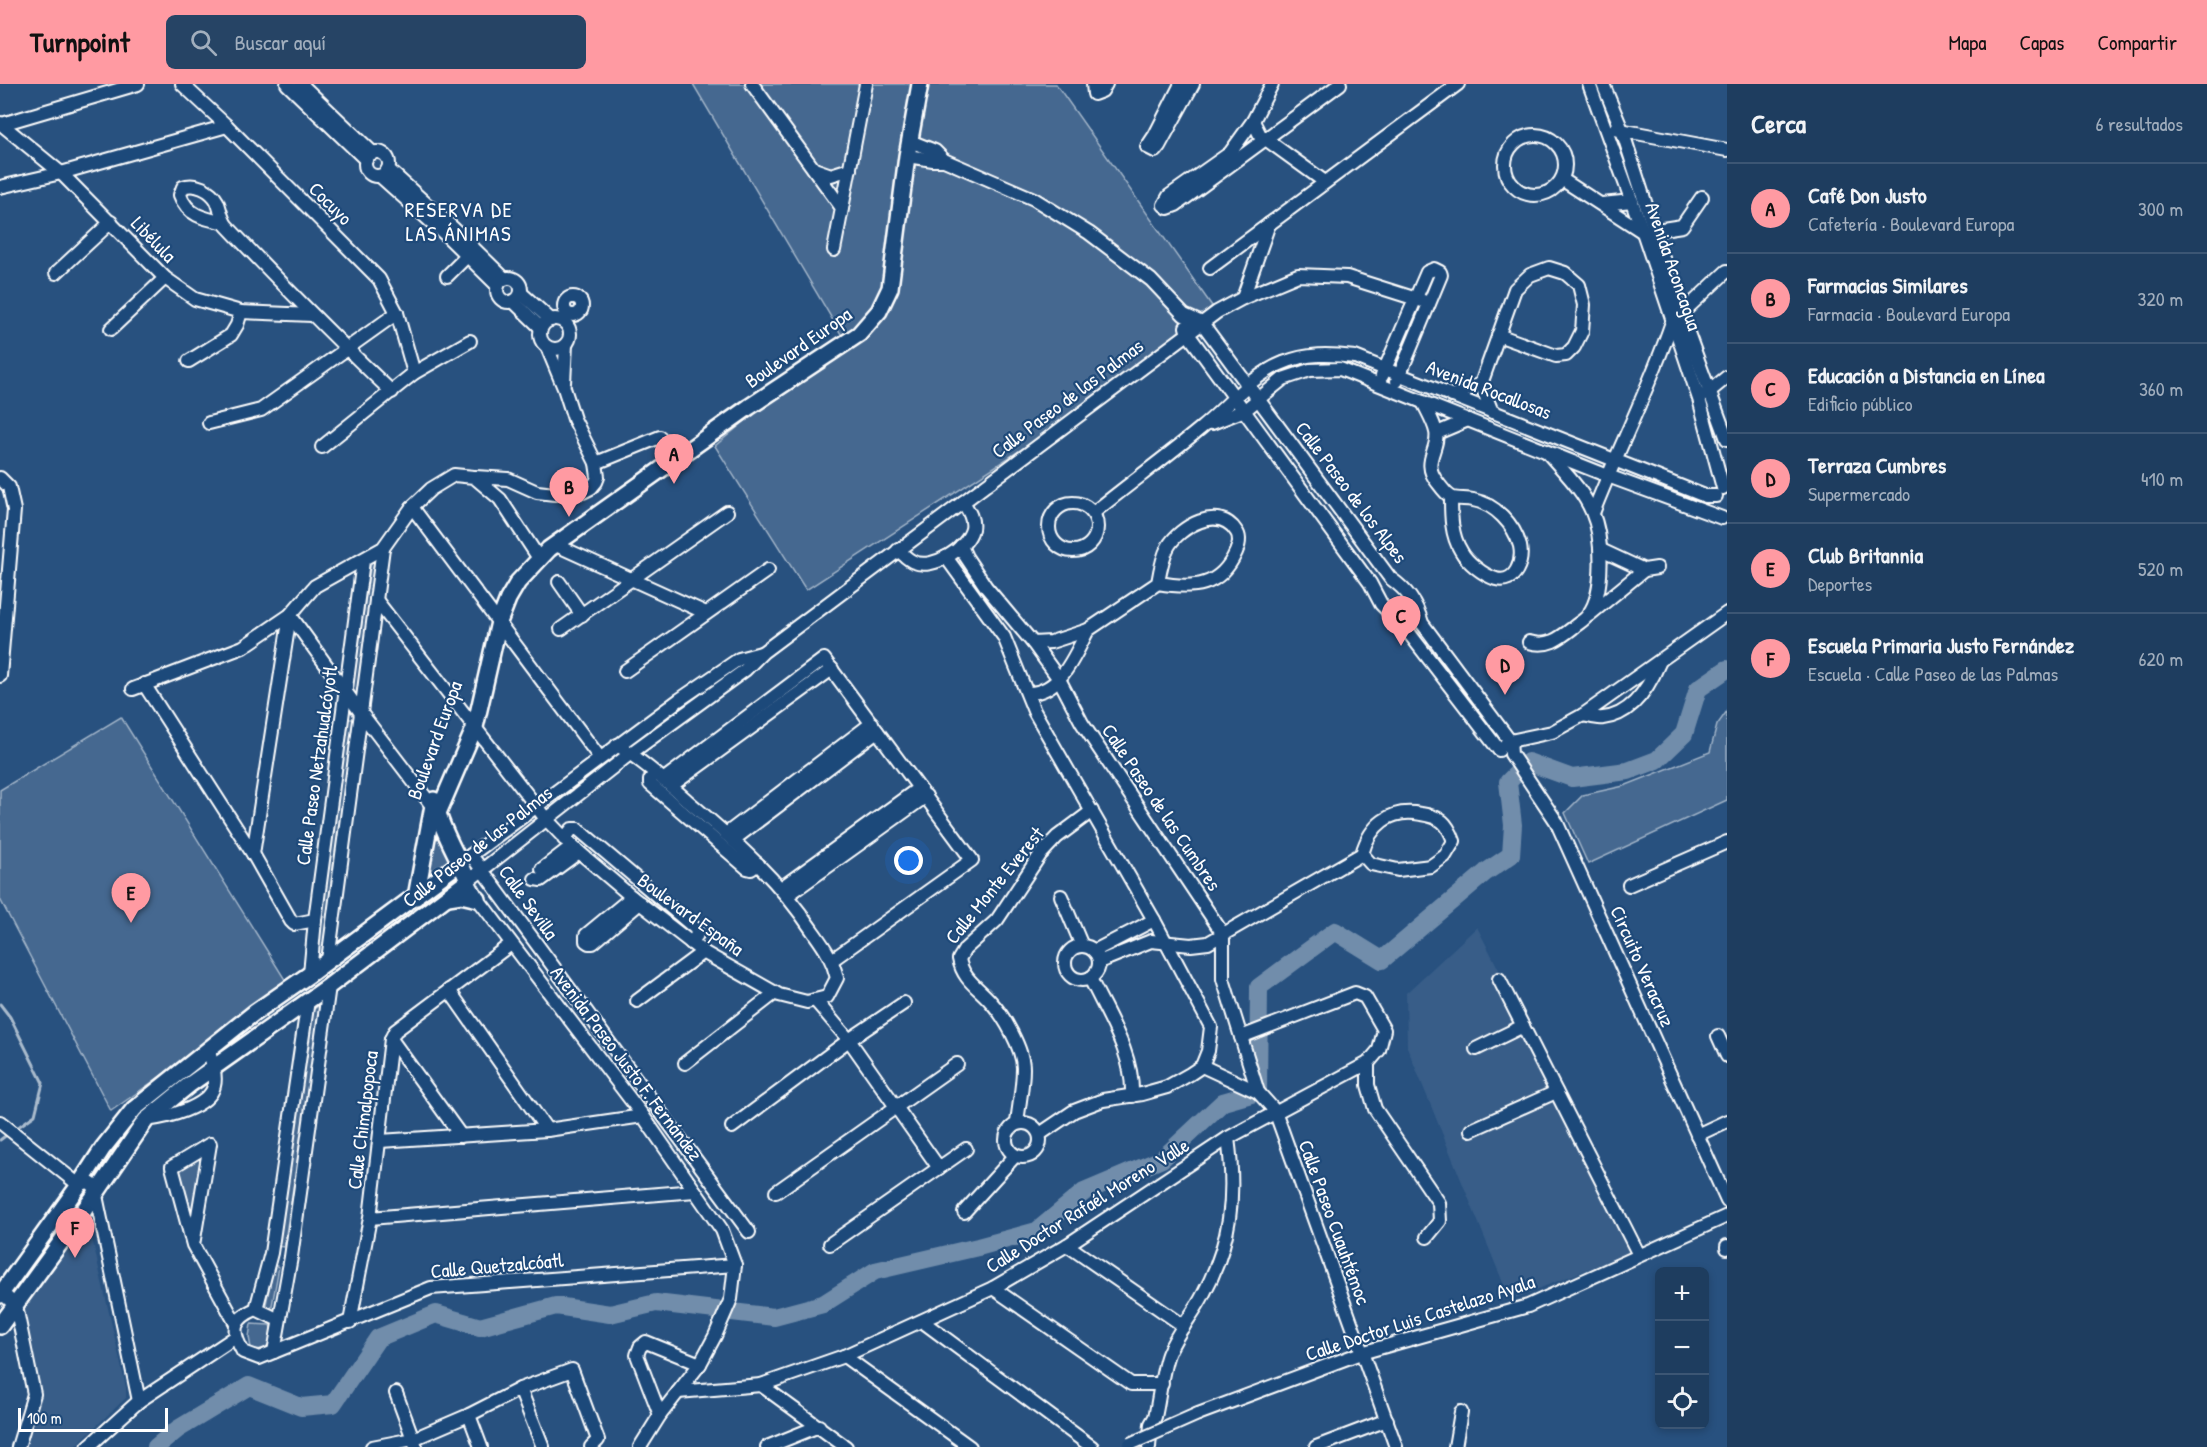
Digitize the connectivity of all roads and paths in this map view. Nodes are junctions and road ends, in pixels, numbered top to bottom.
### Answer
1 (138, 84) edge
2 (182, 84) edge
3 (288, 84) edge
4 (752, 84) edge
5 (866, 84) edge
6 (920, 84) edge
7 (1094, 84) edge
8 (1106, 84) edge
9 (1189, 84) edge
10 (1272, 84) edge
11 (1281, 84) edge
12 (1458, 84) edge
13 (1589, 84) edge
14 (1603, 84) edge
15 (1332, 86) edge
16 (304, 91) edge
17 (1, 123) edge
18 (227, 126) junction
19 (1605, 127) junction
20 (1259, 130) junction
21 (1622, 130) junction
22 (908, 148) junction
23 (1727, 150) edge
24 (370, 157) junction
25 (813, 168) junction
26 (850, 169) junction
27 (384, 172) junction
28 (61, 173) junction
29 (1563, 180) junction
30 (1325, 182) junction
31 (0, 187) edge
32 (1702, 197) dead end
33 (1632, 201) junction
34 (1602, 204) junction
35 (842, 208) junction
36 (111, 222) junction
37 (223, 222) dead end
38 (1269, 223) junction
39 (1648, 232) junction
40 (451, 233) junction
41 (834, 250) dead end
42 (467, 256) junction
43 (1210, 268) dead end
44 (1727, 271) edge
45 (56, 273) dead end
46 (447, 276) dead end
47 (165, 278) junction
48 (501, 282) junction
49 (517, 297) junction
50 (1243, 298) junction
51 (1415, 298) junction
52 (1429, 303) junction
53 (241, 312) junction
54 (398, 313) junction
55 (312, 315) junction
56 (1184, 315) junction
57 (559, 318) junction
58 (1676, 318) junction
59 (1202, 323) junction
60 (541, 328) junction
61 (111, 329) dead end
62 (1188, 334) junction
63 (1498, 336) junction
64 (470, 341) dead end
65 (566, 344) junction
66 (547, 347) junction
67 (347, 349) junction
68 (189, 361) dead end
69 (1386, 370) junction
70 (414, 373) junction
71 (1399, 375) junction
72 (1727, 377) edge
73 (1377, 384) junction
74 (1481, 384) junction
75 (1248, 385) junction
76 (564, 387) junction
77 (1393, 390) junction
78 (392, 392) junction
79 (1711, 392) junction
80 (1452, 396) junction
81 (1235, 398) junction
82 (1258, 399) junction
83 (1699, 399) junction
84 (1423, 402) junction
85 (1245, 410) junction
86 (1492, 412) junction
87 (1468, 420) junction
88 (209, 423) dead end
89 (1524, 424) junction
90 (1203, 427) junction
91 (1437, 433) junction
92 (660, 437) dead end
93 (1727, 439) edge
94 (1518, 440) junction
95 (322, 447) dead end
96 (1547, 452) junction
97 (1616, 459) junction
98 (596, 462) junction
99 (1608, 476) junction
100 (474, 477) junction
101 (0, 478) edge
102 (1722, 490) edge
103 (1451, 497) junction
104 (963, 502) junction
105 (412, 507) junction
106 (727, 512) dead end
107 (1093, 513) dead end
108 (1593, 513) junction
109 (1725, 519) edge
110 (961, 546) junction
111 (383, 548) junction
112 (898, 550) junction
113 (1601, 550) junction
114 (546, 552) junction
115 (946, 557) junction
116 (363, 561) junction
117 (1657, 568) dead end
118 (768, 570) dead end
119 (1644, 570) junction
120 (1390, 578) junction
121 (634, 580) junction
122 (559, 582) dead end
123 (1158, 583) junction
124 (986, 587) junction
125 (1375, 590) junction
126 (974, 596) junction
127 (376, 600) junction
128 (706, 613) junction
129 (1727, 613) edge
130 (290, 615) junction
131 (582, 615) junction
132 (1589, 615) junction
133 (497, 619) junction
134 (561, 630) dead end
135 (1088, 630) junction
136 (1529, 642) dead end
137 (1033, 643) junction
138 (762, 652) junction
139 (1659, 663) junction
140 (625, 671) dead end
141 (830, 671) junction
142 (0, 676) edge
143 (1059, 679) junction
144 (345, 690) junction
145 (1029, 693) junction
146 (779, 700) junction
147 (361, 713) junction
148 (1583, 715) junction
149 (472, 723) junction
150 (872, 729) junction
151 (617, 745) junction
152 (1509, 751) junction
153 (630, 753) junction
154 (600, 758) junction
155 (663, 780) junction
156 (920, 794) junction
157 (536, 806) junction
158 (435, 809) junction
159 (1092, 811) junction
160 (546, 819) junction
161 (730, 837) junction
162 (1727, 842) edge
163 (572, 846) junction
164 (253, 854) junction
165 (1362, 854) junction
166 (466, 859) junction
167 (758, 864) junction
168 (482, 870) junction
169 (468, 881) junction
170 (1629, 885) dead end
171 (784, 892) junction
172 (1060, 896) dead end
173 (416, 897) junction
174 (445, 898) junction
175 (478, 899) junction
176 (315, 920) junction
177 (1154, 921) junction
178 (1223, 934) junction
179 (691, 943) junction
180 (1165, 943) junction
181 (511, 944) junction
182 (703, 952) junction
183 (1092, 953) junction
184 (830, 956) junction
185 (328, 960) junction
186 (310, 974) junction
187 (1090, 978) junction
188 (1499, 979) dead end
189 (329, 986) junction
190 (449, 990) junction
191 (775, 993) junction
192 (308, 1000) junction
193 (815, 1000) junction
194 (637, 1001) dead end
195 (904, 1003) dead end
196 (1523, 1026) junction
197 (1241, 1036) junction
198 (1718, 1036) dead end
199 (391, 1039) junction
200 (849, 1040) junction
201 (208, 1049) junction
202 (1476, 1049) dead end
203 (1727, 1056) edge
204 (685, 1063) dead end
205 (1368, 1063) junction
206 (957, 1064) dead end
207 (1202, 1066) junction
208 (213, 1068) junction
209 (1258, 1092) junction
210 (1556, 1092) junction
211 (1132, 1096) junction
212 (898, 1107) junction
213 (134, 1109) junction
214 (1275, 1111) junction
215 (643, 1116) junction
216 (146, 1120) junction
217 (1727, 1121) edge
218 (0, 1122) edge
219 (1017, 1123) junction
220 (732, 1127) dead end
221 (547, 1130) junction
222 (1471, 1130) dead end
223 (1040, 1134) junction
224 (1697, 1135) junction
225 (461, 1136) junction
226 (1228, 1138) junction
227 (380, 1141) junction
228 (966, 1149) dead end
229 (1015, 1156) junction
230 (939, 1168) junction
231 (79, 1185) junction
232 (695, 1191) junction
233 (776, 1192) dead end
234 (95, 1195) junction
235 (1727, 1201) edge
236 (964, 1212) dead end
237 (735, 1214) junction
238 (1727, 1216) edge
239 (370, 1218) junction
240 (722, 1230) junction
241 (749, 1232) dead end
242 (1427, 1237) dead end
243 (830, 1244) dead end
244 (193, 1245) junction
245 (1067, 1245) junction
246 (271, 1253) junction
247 (1639, 1255) junction
248 (291, 1257) junction
249 (735, 1265) junction
250 (993, 1288) junction
251 (1, 1293) edge
252 (16, 1306) junction
253 (256, 1309) junction
254 (279, 1320) junction
255 (922, 1321) junction
256 (350, 1322) junction
257 (236, 1324) junction
258 (0, 1326) edge
259 (1184, 1326) junction
260 (234, 1338) junction
261 (274, 1352) junction
262 (1361, 1353) junction
263 (844, 1356) junction
264 (700, 1364) junction
265 (1162, 1384) junction
266 (761, 1385) junction
267 (520, 1389) junction
268 (678, 1392) junction
269 (396, 1393) dead end
270 (139, 1401) junction
271 (1461, 1412) dead end
272 (469, 1415) junction
273 (660, 1415) junction
274 (1387, 1420) junction
275 (819, 1426) junction
276 (791, 1442) edge
277 (414, 1443) edge
278 (1126, 1445) edge
279 (18, 1447) edge
280 (88, 1447) edge
281 (372, 1447) edge
282 (481, 1447) edge
283 (543, 1447) edge
284 (591, 1447) edge
285 (640, 1447) edge
286 (767, 1447) edge
287 (846, 1447) edge
288 (970, 1447) edge
289 (1092, 1447) edge
290 (1149, 1447) edge
291 (1316, 1447) edge
292 (1396, 1447) edge
293 (1455, 1447) edge

1 - 17 street
2 - 18 street, Cocuyo
3 - 16 street
4 - 25 street
5 - 26 street
6 - 22 main road, Boulevard Europa
7 - 8 street
9 - 9 street
10 - 20 street
11 - 20 street
12 - 30 street
13 - 19 street, Avenida Aconcagua
14 - 21 street, Avenida Aconcagua
15 - 20 street
16 - 24 street
17 - 28 street, Libélula
18 - 28 street
18 - 54 street, Cocuyo
19 - 21 street
19 - 33 street, Avenida Aconcagua
20 - 20 street
20 - 30 street
21 - 23 street
21 - 39 street, Avenida Aconcagua
22 - 56 street
22 - 114 main road, Boulevard Europa
24 - 27 street
24 - 27 street
25 - 26 street
25 - 35 street
26 - 35 street
27 - 40 street
28 - 31 street
28 - 36 street, Libélula
29 - 29 street
29 - 34 street
30 - 38 street
32 - 39 street
33 - 34 street
33 - 39 street, Avenida Aconcagua
34 - 39 street
35 - 41 street
36 - 45 street
36 - 47 street, Libélula
37 - 55 street
38 - 43 street
38 - 50 street
39 - 58 street, Avenida Aconcagua
40 - 42 street
40 - 48 street
42 - 46 street
42 - 48 street
44 - 58 street
47 - 53 street, Libélula
47 - 61 street
48 - 49 street
48 - 49 street
49 - 57 street
49 - 60 street
50 - 51 street, Calle Paseo de las Palmas
50 - 59 street, Calle Paseo de las Palmas
51 - 52 street, Calle Paseo de las Palmas
51 - 52 street
51 - 69 street
52 - 71 street
53 - 55 street, Libélula
53 - 68 street
54 - 67 street
54 - 70 street, Cocuyo
55 - 67 street
56 - 59 street
56 - 62 street
57 - 60 street
57 - 65 street
58 - 79 street, Avenida Aconcagua
58 - 83 street, Avenida Aconcagua
58 - 97 street
59 - 62 street, Calle Paseo de las Palmas
59 - 75 street, Calle Paseo de los Alpes
60 - 66 street
62 - 81 street, Calle Paseo de los Alpes
62 - 104 street, Calle Paseo de las Palmas
63 - 63 street
63 - 74 street
64 - 70 street
65 - 66 street
65 - 76 street
66 - 76 street
67 - 78 street
67 - 88 street
69 - 71 street, Avenida Rocallosas
69 - 73 street
69 - 75 street, Avenida Rocallosas
70 - 78 street
71 - 77 street
71 - 80 street, Avenida Rocallosas
72 - 79 street
73 - 77 street, Avenida Rocallosas
73 - 82 street, Avenida Rocallosas
74 - 80 street
74 - 86 street
75 - 81 street, Avenida Rocallosas
75 - 82 street, Calle Paseo de los Alpes
76 - 98 street
77 - 84 street, Avenida Rocallosas
78 - 95 street
79 - 83 street
79 - 93 street, Avenida Aconcagua
80 - 86 street, Avenida Rocallosas
81 - 85 street, Calle Paseo de los Alpes
81 - 90 street, Avenida Rocallosas
82 - 85 street, Avenida Rocallosas
82 - 120 street, Calle Paseo de los Alpes
83 - 102 street, Avenida Aconcagua
84 - 87 street, Avenida Rocallosas
84 - 91 street
85 - 90 street, Avenida Rocallosas
85 - 125 street, Calle Paseo de los Alpes
86 - 89 street, Avenida Rocallosas
87 - 91 street
87 - 94 street, Avenida Rocallosas
89 - 94 street
89 - 97 street, Avenida Rocallosas
90 - 107 street
91 - 103 street
92 - 98 street
94 - 96 street, Avenida Rocallosas
96 - 99 street, Avenida Rocallosas
96 - 108 street
97 - 99 street
97 - 102 street, Avenida Rocallosas
98 - 100 street
99 - 108 street
99 - 109 street, Avenida Rocallosas
100 - 105 street
100 - 114 street
101 - 142 street
102 - 109 street, Avenida Aconcagua
103 - 103 street
104 - 110 street
104 - 112 street, Calle Paseo de las Palmas
105 - 111 street
105 - 133 street
106 - 121 street
108 - 113 street
110 - 115 street
110 - 124 street, Calle Paseo de las Cumbres
111 - 116 street
111 - 127 street, Calle Paseo Netzahualcóyotl
112 - 115 street
112 - 138 street, Calle Paseo de las Palmas
113 - 119 street
113 - 132 street
114 - 121 street
114 - 133 main road, Boulevard Europa
115 - 126 street
116 - 130 street
116 - 144 street, Calle Paseo Netzahualcóyotl
117 - 119 street
118 - 128 street
119 - 132 street
120 - 125 street
120 - 152 street, Calle Paseo de los Alpes
121 - 128 street
121 - 131 street
122 - 131 street
123 - 123 street
123 - 135 street
124 - 126 street
124 - 137 street, Calle Paseo de las Cumbres
125 - 152 street, Calle Paseo de los Alpes
126 - 145 street
127 - 147 street, Calle Paseo Netzahualcóyotl
127 - 149 street, Boulevard España
128 - 140 street
129 - 139 street
130 - 144 street
130 - 164 street
130 - 164 street
131 - 134 street
132 - 136 street
133 - 149 main road, Boulevard Europa
133 - 154 street
135 - 137 street
135 - 143 street
137 - 143 street, Calle Paseo de las Cumbres
138 - 151 street, Calle Paseo de las Palmas
138 - 153 street, Calle Paseo de las Palmas
139 - 148 street
139 - 148 street
141 - 146 street
141 - 146 street
141 - 150 street
143 - 145 street
143 - 178 street, Calle Paseo de las Cumbres
144 - 147 street
144 - 176 street, Calle Paseo Netzahualcóyotl
145 - 159 street
146 - 155 street
147 - 158 street
147 - 185 street, Calle Paseo Netzahualcóyotl
148 - 152 street
149 - 157 street, Boulevard España
149 - 158 main road, Boulevard Europa
150 - 156 street
150 - 161 street
151 - 153 street
151 - 154 street, Calle Paseo de las Palmas
152 - 224 street, Circuito Veracruz
153 - 155 street
153 - 160 street, Calle Paseo de las Palmas
154 - 157 street, Calle Paseo de las Palmas
155 - 161 street
155 - 167 street
156 - 171 street
156 - 184 street
157 - 160 street, Boulevard España
157 - 166 street, Calle Paseo de las Palmas
158 - 166 main road, Boulevard Europa
158 - 173 main road, Boulevard Europa
159 - 177 street
159 - 219 street, Calle Monte Everest
160 - 163 street, Boulevard España
160 - 168 street, Calle Paseo de las Palmas
161 - 167 street
162 - 170 street
163 - 179 street, Boulevard España
163 - 179 street
164 - 176 street
165 - 165 street
165 - 178 street
166 - 168 street, Calle Sevilla
166 - 169 main road, Avenida Paseo Justo F. Fernández
166 - 173 main road, Calle Paseo de las Palmas
167 - 171 street
168 - 169 street, Calle Paseo de las Palmas
168 - 237 street, Calle Sevilla
169 - 174 main road, Calle Paseo de las Palmas
169 - 175 street, Avenida Paseo Justo F. Fernández
171 - 184 street
172 - 183 street
173 - 185 main road, Calle Paseo de las Palmas
174 - 175 main road
174 - 189 main road, Calle Paseo de las Palmas
175 - 181 street, Avenida Paseo Justo F. Fernández
176 - 186 street, Calle Paseo Netzahualcóyotl
177 - 180 street
177 - 183 street
178 - 180 street
178 - 197 street
179 - 182 street, Boulevard España
180 - 183 street
180 - 207 street
181 - 190 street, Calle Chimalpopoca
181 - 215 street, Avenida Paseo Justo F. Fernández
182 - 191 street, Boulevard España
182 - 194 street
183 - 187 street
183 - 187 street
184 - 193 street
185 - 186 main road, Calle Paseo de las Palmas
186 - 201 main road, Calle Paseo de las Palmas
187 - 211 street
188 - 196 street
189 - 192 main road, Calle Paseo de las Palmas
189 - 248 street
190 - 199 street, Calle Chimalpopoca
190 - 221 street
191 - 193 street, Boulevard España
191 - 204 street
192 - 208 main road, Calle Paseo de las Palmas
192 - 246 street
193 - 200 street
195 - 200 street
196 - 202 street
196 - 210 street
197 - 205 street
197 - 209 street
198 - 203 street
199 - 225 street
199 - 227 street, Calle Chimalpopoca
200 - 212 street
200 - 220 street
201 - 208 street
201 - 213 main road, Calle Paseo de las Palmas
205 - 214 street, Calle Doctor Rafaél Moreno Valle
205 - 242 street
206 - 212 street
207 - 209 street
207 - 211 street
208 - 216 main road, Calle Paseo de las Palmas
209 - 214 street
210 - 222 street
210 - 247 street
211 - 223 street
212 - 230 street
212 - 233 street
213 - 216 street
213 - 231 main road, Calle Paseo de las Palmas
214 - 226 street, Calle Doctor Rafaél Moreno Valle
214 - 262 street, Calle Paseo Cuauhtémoc
215 - 221 street
215 - 232 street, Avenida Paseo Justo F. Fernández
216 - 234 main road, Calle Paseo de las Palmas
217 - 224 street
218 - 231 street
219 - 223 street
219 - 229 street
221 - 225 street
223 - 229 street
224 - 235 street, Circuito Veracruz
225 - 227 street
226 - 245 street, Calle Doctor Rafaél Moreno Valle
226 - 259 street
227 - 239 street, Calle Chimalpopoca
228 - 230 street
229 - 236 street
230 - 243 street
231 - 234 street
231 - 251 main road, Calle Paseo de las Palmas
232 - 239 street
232 - 240 street, Avenida Paseo Justo F. Fernández
234 - 252 main road, Calle Paseo de las Palmas
234 - 270 street
237 - 240 street
237 - 241 street, Calle Sevilla
238 - 247 street, Calle Doctor Luis Castelazo Ayala
239 - 256 street, Calle Chimalpopoca
240 - 249 street, Avenida Paseo Justo F. Fernández
244 - 244 street
244 - 257 street
245 - 250 street, Calle Doctor Rafaél Moreno Valle
245 - 259 street
246 - 248 street
246 - 253 street
247 - 262 street, Calle Doctor Luis Castelazo Ayala
248 - 254 street
249 - 256 street, Calle Quetzalcóatl
249 - 264 street, Avenida Paseo Justo F. Fernández
250 - 255 street, Calle Doctor Rafaél Moreno Valle
250 - 265 street
251 - 252 street
252 - 258 main road, Calle Paseo de las Palmas
252 - 279 street
253 - 254 street
253 - 257 street
254 - 261 street
255 - 263 street, Calle Doctor Rafaél Moreno Valle
255 - 289 street
256 - 261 street, Calle Quetzalcóatl
257 - 260 street
259 - 265 street
260 - 261 street
260 - 270 street
262 - 274 street, Calle Paseo Cuauhtémoc
262 - 278 street, Calle Doctor Luis Castelazo Ayala, bridge
263 - 266 street, Calle Doctor Rafaél Moreno Valle
263 - 288 street
264 - 268 street, Avenida Paseo Justo F. Fernández
264 - 273 street
265 - 290 street
266 - 268 street, Calle Doctor Rafaél Moreno Valle
266 - 275 street
267 - 272 street
267 - 283 street
267 - 284 street
268 - 273 street, Avenida Paseo Justo F. Fernández
269 - 277 street
270 - 280 street
271 - 293 street
272 - 277 street
272 - 282 street
273 - 285 street, Avenida Paseo Justo F. Fernández
274 - 291 street
274 - 292 street, Calle Paseo Cuauhtémoc
275 - 276 street
275 - 287 street
276 - 286 street
277 - 281 street

